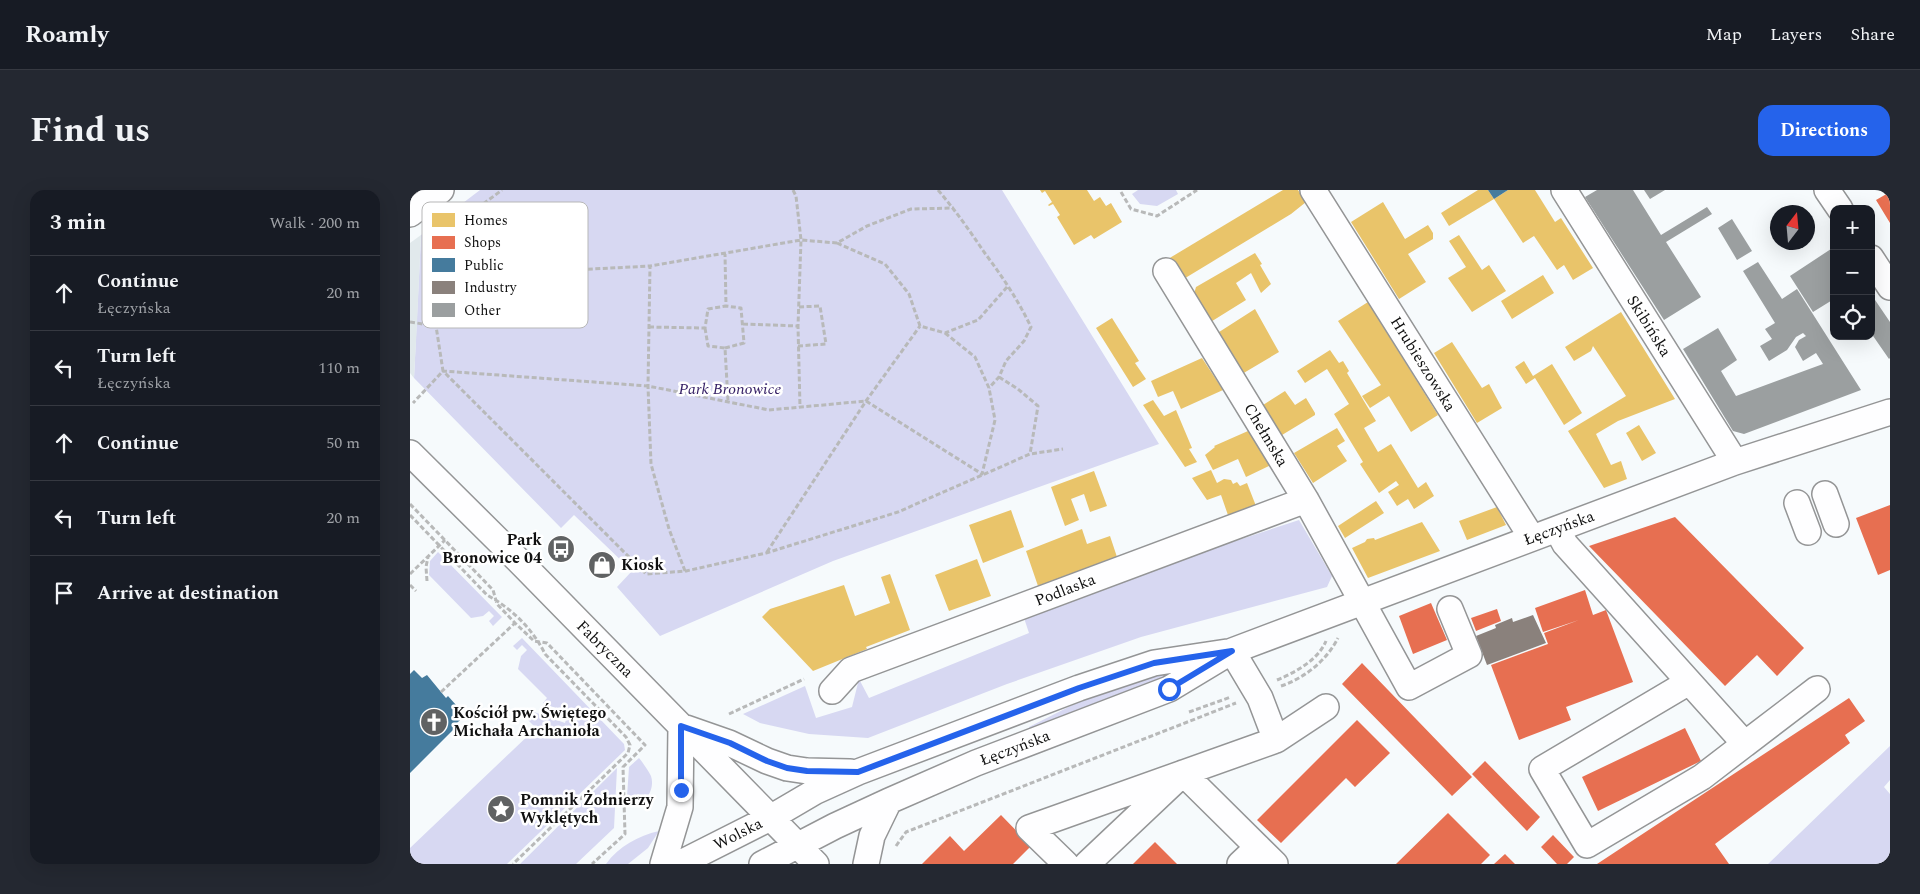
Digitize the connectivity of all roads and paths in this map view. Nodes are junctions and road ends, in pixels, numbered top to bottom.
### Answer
1 (441, 190) edge
2 (502, 190) edge
3 (793, 190) edge
4 (938, 190) edge
5 (1197, 190) edge
6 (1313, 190) edge
7 (1564, 190) edge
8 (1828, 190) edge
9 (1120, 192) edge
10 (426, 202) edge
11 (486, 202) edge
12 (422, 205) edge
13 (1837, 205) edge
14 (954, 208) junction
15 (410, 214) edge
16 (801, 240) junction
17 (837, 243) junction
18 (725, 254) junction
19 (1875, 264) edge
20 (650, 266) junction
21 (588, 269) edge
22 (1166, 271) dead end
23 (1889, 284) edge
24 (1008, 286) junction
25 (726, 306) junction
26 (798, 307) junction
27 (742, 324) junction
28 (798, 326) junction
29 (920, 326) junction
30 (436, 328) edge
31 (649, 328) junction
32 (705, 328) junction
33 (945, 333) junction
34 (798, 346) junction
35 (724, 348) junction
36 (444, 371) junction
37 (999, 377) junction
38 (648, 386) junction
39 (989, 388) junction
40 (728, 401) junction
41 (866, 401) junction
42 (413, 403) dead end
43 (800, 407) junction
44 (1890, 412) edge
45 (1063, 449) dead end
46 (410, 453) edge
47 (1030, 454) junction
48 (1734, 462) junction
49 (982, 474) junction
50 (1825, 494) dead end
51 (1306, 500) junction
52 (1797, 503) dead end
53 (410, 504) edge
54 (410, 515) edge
55 (1836, 524) dead end
56 (1557, 528) junction
57 (1808, 532) dead end
58 (1532, 538) junction
59 (445, 540) junction
60 (440, 546) junction
61 (766, 553) junction
62 (428, 557) junction
63 (686, 572) junction
64 (410, 574) edge
65 (427, 581) dead end
66 (410, 585) edge
67 (416, 591) dead end
68 (495, 599) junction
69 (1362, 602) junction
70 (1450, 609) dead end
71 (514, 623) junction
72 (1340, 633) dead end
73 (539, 642) junction
74 (1232, 651) junction
75 (804, 679) dead end
76 (1689, 682) junction
77 (1817, 689) dead end
78 (832, 691) dead end
79 (441, 692) dead end
80 (1258, 694) junction
81 (1326, 707) dead end
82 (729, 714) dead end
83 (681, 726) junction
84 (1276, 740) junction
85 (1745, 744) junction
86 (858, 772) junction
87 (1184, 773) junction
88 (889, 801) junction
89 (770, 818) junction
90 (798, 846) junction
91 (895, 847) dead end
92 (1258, 847) junction
93 (513, 864) edge
94 (592, 864) edge
95 (663, 864) edge
96 (679, 864) edge
97 (762, 864) edge
98 (816, 864) edge
99 (866, 864) edge
100 (1066, 864) edge
101 (1087, 864) edge
102 (1240, 864) edge
103 (1275, 864) edge

1 - 10 street
2 - 11 path
3 - 16 path
4 - 14 path
5 - 9 path
6 - 58 street, Hrubieszowska
7 - 48 street, Skibińska
8 - 13 street
12 - 15 street
14 - 17 path
14 - 24 path
16 - 17 path
16 - 18 path
16 - 26 path
17 - 29 path
18 - 20 path
18 - 25 path
19 - 23 street
20 - 21 path
20 - 31 path
22 - 51 street, Chełmska
24 - 33 path
24 - 37 path
25 - 27 path
25 - 32 path
26 - 28 path
26 - 34 path
27 - 28 path
27 - 35 path
28 - 34 path
29 - 33 path
29 - 41 path
30 - 36 path
31 - 32 path
31 - 38 path
32 - 35 path
33 - 39 path
34 - 43 path
35 - 40 path
36 - 38 path
36 - 42 path
36 - 63 path
37 - 39 path
37 - 47 path
38 - 40 path
38 - 63 path
39 - 49 path
40 - 43 path
41 - 43 path
41 - 49 path
41 - 61 path
44 - 48 street, Łęczyńska
45 - 47 path
46 - 83 street, Fabryczna
47 - 49 path
48 - 56 street, Łęczyńska
49 - 61 path
50 - 55 street
51 - 69 street, Chełmska
51 - 78 street, Podlaska
52 - 57 street
53 - 59 path
54 - 60 path
56 - 58 street, Łęczyńska
56 - 76 street
58 - 69 street, Łęczyńska
59 - 60 path
59 - 68 path
60 - 62 path
60 - 68 path
61 - 63 path
62 - 64 path
62 - 65 path
66 - 67 path
68 - 71 path
68 - 73 path
69 - 70 street, Chełmska
69 - 74 street, Łęczyńska
71 - 73 path
71 - 79 path
72 - 80 path
73 - 93 path
73 - 94 path
74 - 80 street
74 - 86 street, Łęczyńska
74 - 88 street, Łęczyńska
75 - 82 path
76 - 85 street
76 - 85 street
77 - 85 street
80 - 84 street
80 - 91 path
81 - 84 street
83 - 86 street
83 - 89 street, Fabryczna
83 - 95 street
84 - 87 street
86 - 89 street, Łęczyńska
87 - 92 street
87 - 100 street
87 - 101 street
88 - 90 street, Łęczyńska
88 - 99 street
89 - 90 street, Fabryczna
89 - 96 street, Wolska
90 - 97 street
90 - 98 street, Fabryczna
92 - 102 street
92 - 103 street

